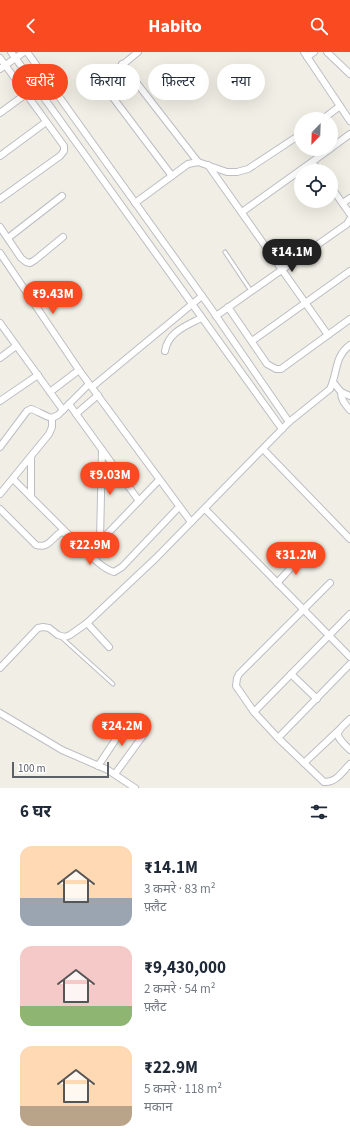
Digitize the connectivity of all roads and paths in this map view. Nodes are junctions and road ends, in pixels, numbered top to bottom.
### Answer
1 (11, 52) edge
2 (24, 52) edge
3 (28, 52) edge
4 (138, 52) edge
5 (314, 52) edge
6 (327, 52) edge
7 (305, 54) edge
8 (0, 58) edge
9 (15, 58) junction
10 (122, 64) edge
11 (2, 67) edge
12 (350, 74) edge
13 (12, 78) edge
14 (140, 87) edge
15 (18, 100) edge
16 (30, 100) edge
17 (115, 100) edge
18 (340, 106) junction
19 (332, 112) edge
20 (0, 113) edge
21 (350, 121) edge
22 (46, 122) junction
23 (350, 134) edge
24 (294, 139) edge
25 (338, 143) edge
26 (0, 156) edge
27 (320, 156) edge
28 (198, 162) junction
29 (312, 162) joint
30 (208, 165) junction
31 (172, 176) junction
32 (62, 196) dead end
33 (338, 196) edge
34 (350, 198) edge
35 (0, 199) edge
36 (135, 203) junction
37 (343, 203) junction
38 (242, 212) junction
39 (350, 214) edge
40 (350, 219) edge
41 (0, 227) edge
42 (63, 237) dead end
43 (8, 238) junction
44 (225, 252) dead end
45 (0, 253) edge
46 (3, 262) edge
47 (282, 269) junction
48 (350, 271) edge
49 (251, 291) junction
50 (202, 296) junction
51 (305, 302) junction
52 (192, 304) junction
53 (228, 307) junction
54 (216, 316) junction
55 (201, 318) junction
56 (350, 319) edge
57 (0, 323) edge
58 (328, 335) junction
59 (252, 341) junction
60 (350, 345) edge
61 (16, 346) junction
62 (166, 351) dead end
63 (0, 358) edge
64 (79, 370) junction
65 (38, 375) junction
66 (333, 382) junction
67 (90, 385) junction
68 (50, 392) junction
69 (341, 392) junction
70 (98, 395) junction
71 (350, 396) edge
72 (0, 401) edge
73 (69, 404) junction
74 (63, 410) junction
75 (350, 410) edge
76 (76, 414) junction
77 (52, 418) junction
78 (289, 422) junction
79 (282, 429) junction
80 (2, 439) edge
81 (0, 447) edge
82 (262, 449) junction
83 (102, 450) junction
84 (31, 457) junction
85 (13, 479) junction
86 (160, 480) junction
87 (0, 494) edge
88 (31, 497) junction
89 (139, 501) junction
90 (179, 507) junction
91 (0, 509) edge
92 (204, 509) junction
93 (191, 522) junction
94 (68, 534) junction
95 (350, 539) edge
96 (100, 540) junction
97 (89, 552) junction
98 (301, 557) dead end
99 (277, 583) junction
100 (330, 583) dead end
101 (302, 609) junction
102 (350, 614) edge
103 (87, 623) junction
104 (58, 635) junction
105 (328, 636) junction
106 (109, 646) dead end
107 (350, 657) edge
108 (350, 664) edge
109 (0, 668) edge
110 (291, 674) junction
111 (113, 684) dead end
112 (317, 699) junction
113 (254, 712) junction
114 (0, 713) edge
115 (130, 718) dead end
116 (350, 719) edge
117 (338, 730) junction
118 (145, 733) dead end
119 (278, 738) junction
120 (350, 750) edge
121 (304, 763) junction
122 (350, 764) edge
123 (98, 766) junction
124 (115, 774) junction
125 (134, 788) edge

1 - 9 street
2 - 9 street
3 - 36 street
4 - 10 street
5 - 7 street
6 - 12 street
7 - 18 street
8 - 11 street
9 - 11 street
9 - 52 street
11 - 13 street
14 - 28 street
15 - 20 street
16 - 22 street
17 - 31 street
18 - 19 street
18 - 21 street
22 - 26 street
22 - 35 street
23 - 25 street
24 - 30 street
27 - 29 street
28 - 30 street
28 - 31 street
29 - 38 street
30 - 38 street
31 - 36 street
32 - 43 street
33 - 37 street
34 - 37 street
36 - 50 street
37 - 39 street
38 - 47 street
40 - 47 street
41 - 43 street
42 - 43 street
44 - 49 lane
45 - 46 street
46 - 64 street
47 - 49 street
47 - 51 street
48 - 51 street
49 - 53 street
50 - 52 street
50 - 54 street
51 - 58 street
51 - 59 street
52 - 55 street
52 - 67 street
53 - 54 street
53 - 59 street
54 - 78 street
55 - 62 street
55 - 79 street
56 - 58 street
57 - 61 street
58 - 59 street
60 - 66 street
61 - 63 street
61 - 65 street
64 - 67 street
64 - 68 street
65 - 68 street
65 - 72 street
66 - 69 street
66 - 78 street
67 - 70 street
67 - 73 street
68 - 74 street
69 - 71 street
69 - 75 street
70 - 76 street
70 - 86 street
73 - 74 street
73 - 76 street
74 - 77 street
76 - 83 street
77 - 80 street
77 - 84 street
78 - 79 street
79 - 82 street
80 - 81 street
82 - 92 street
82 - 95 street
83 - 89 street
83 - 96 street
84 - 85 street
84 - 88 street
85 - 87 street
85 - 88 street
86 - 89 street
86 - 90 street
88 - 94 street
89 - 96 street
90 - 93 street
90 - 97 street
91 - 94 street
92 - 93 street
92 - 99 street
93 - 103 street
94 - 97 street
96 - 97 street
98 - 99 street
99 - 101 street
100 - 101 street
101 - 105 street
101 - 113 street
102 - 105 street
103 - 104 street
103 - 106 street
104 - 109 street
104 - 111 lane
105 - 107 street
105 - 110 street
108 - 112 street
110 - 112 street
110 - 113 street
112 - 119 street
113 - 119 street
114 - 123 street
115 - 123 street
116 - 117 street
117 - 120 street
117 - 121 street
118 - 124 street
119 - 121 street
121 - 122 street
123 - 124 street
124 - 125 street

